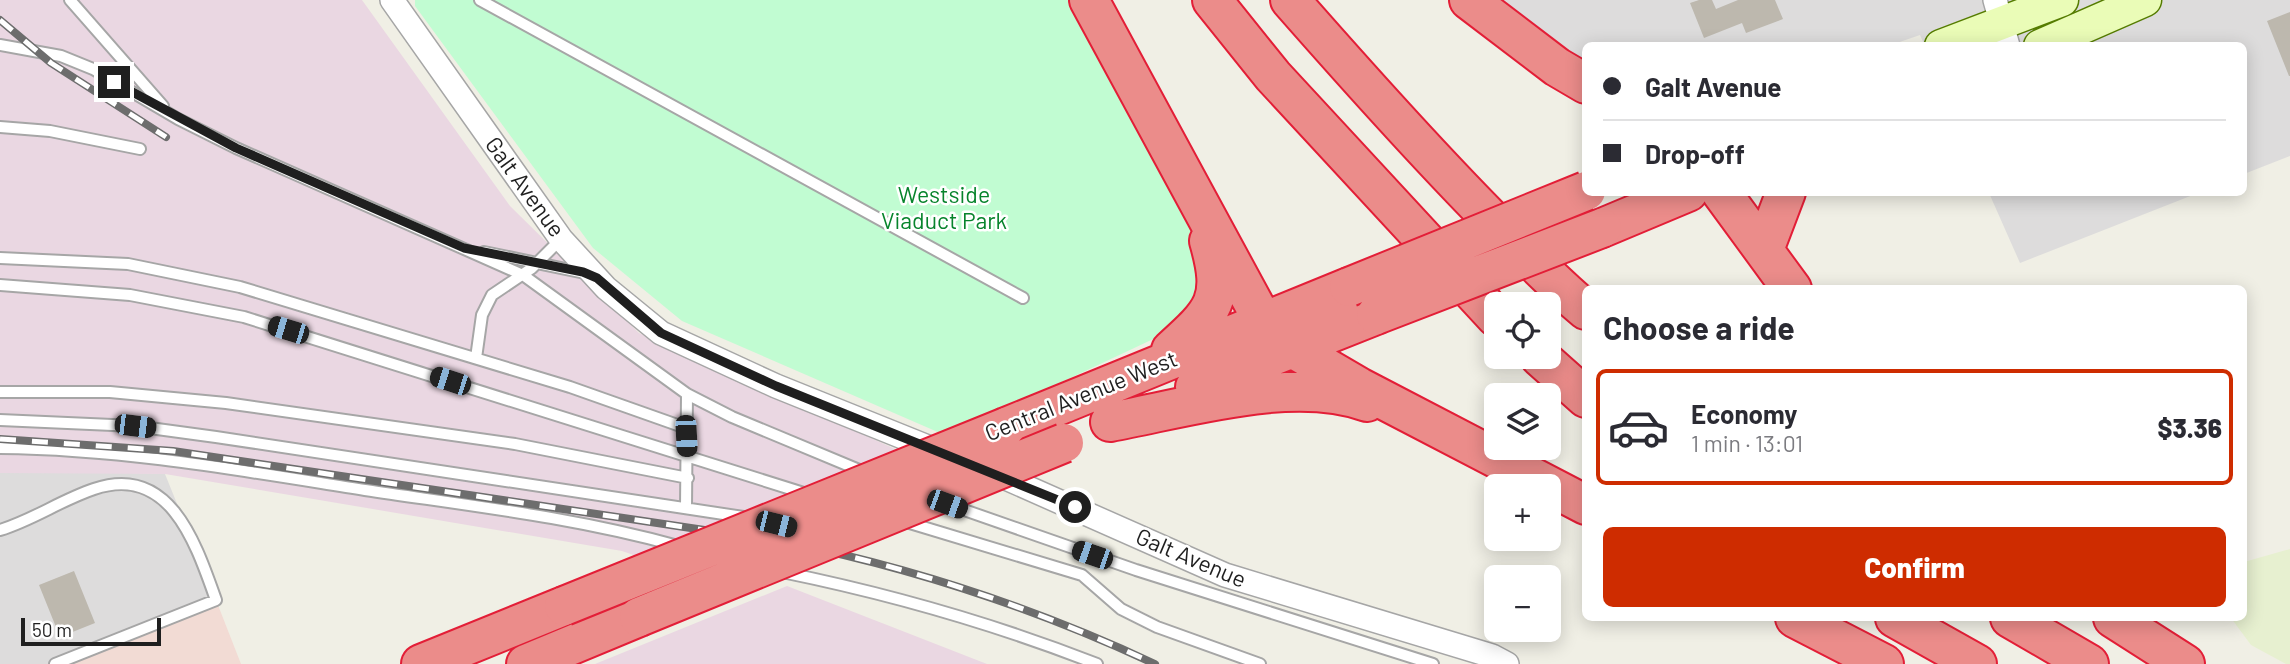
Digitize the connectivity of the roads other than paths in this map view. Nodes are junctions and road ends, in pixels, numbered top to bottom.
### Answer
1 (69, 0) edge
2 (392, 0) edge
3 (480, 0) edge
4 (1089, 0) edge
5 (1212, 0) edge
6 (1290, 0) edge
7 (1469, 0) edge
8 (2062, 0) edge
9 (2145, 0) edge
10 (2002, 22) edge
11 (1951, 42) edge
12 (2049, 42) edge
13 (0, 45) edge
14 (1582, 82) edge
15 (178, 119) junction
16 (0, 127) edge
17 (140, 149) dead end
18 (1582, 193) edge
19 (1678, 196) edge
20 (1724, 196) edge
21 (1784, 196) edge
22 (1197, 202) junction
23 (561, 239) junction
24 (464, 248) junction
25 (1764, 250) junction
26 (0, 258) edge
27 (538, 262) junction
28 (523, 275) junction
29 (597, 278) junction
30 (0, 285) edge
31 (1789, 285) edge
32 (1023, 298) dead end
33 (1484, 304) edge
34 (1582, 307) edge
35 (1263, 321) junction
36 (1294, 349) junction
37 (476, 358) junction
38 (1151, 368) junction
39 (1553, 369) edge
40 (0, 392) edge
41 (687, 394) junction
42 (1582, 394) edge
43 (0, 420) edge
44 (1110, 422) junction
45 (686, 428) junction
46 (1456, 435) junction
47 (0, 448) edge
48 (687, 457) junction
49 (688, 478) junction
50 (891, 483) dead end
51 (915, 492) dead end
52 (1582, 503) edge
53 (842, 504) dead end
54 (686, 508) junction
55 (867, 511) dead end
56 (789, 527) dead end
57 (0, 530) edge
58 (726, 555) junction
59 (572, 611) junction
60 (1801, 621) edge
61 (1900, 621) edge
62 (2015, 621) edge
63 (2118, 621) edge
64 (55, 664) edge
65 (421, 664) edge
66 (505, 664) edge
67 (526, 664) edge
68 (1097, 664) edge
69 (1260, 664) edge
70 (1433, 664) edge
71 (1507, 664) edge
72 (1884, 664) edge
73 (1977, 664) edge
74 (2089, 664) edge
75 (2185, 664) edge

1 - 15 lane
2 - 23 street, Galt Avenue
3 - 32 lane
4 - 22 highway
5 - 33 highway
6 - 34 highway
7 - 14 highway
8 - 10 street
9 - 12 street
10 - 11 street
13 - 15 lane
15 - 24 lane
16 - 17 lane
18 - 35 highway, Central Avenue West, bridge
19 - 36 highway, Central Avenue West, bridge
20 - 25 highway
21 - 25 highway
22 - 35 highway
22 - 38 highway
23 - 27 lane
23 - 29 street, Galt Avenue
24 - 27 lane
24 - 28 lane
25 - 31 highway
26 - 37 lane
27 - 28 lane
27 - 29 lane
28 - 37 lane
28 - 41 lane
29 - 71 street, Galt Avenue
30 - 48 lane
35 - 36 highway
35 - 38 highway, Central Avenue West
36 - 44 highway, Central Avenue West
36 - 46 highway
37 - 45 lane
38 - 58 highway, Central Avenue West, bridge
39 - 42 highway
40 - 49 lane
41 - 45 lane
41 - 50 lane
43 - 54 lane
44 - 46 highway
44 - 67 highway, Central Avenue West, bridge
45 - 48 lane
46 - 52 highway
47 - 58 lane
48 - 49 lane
48 - 53 lane
49 - 54 lane
51 - 70 lane
54 - 56 lane
55 - 69 lane
57 - 64 lane
58 - 59 highway, Central Avenue West, bridge
58 - 68 lane
59 - 65 highway, Central Avenue West
59 - 66 highway
60 - 72 highway
61 - 73 highway
62 - 74 highway
63 - 75 highway

